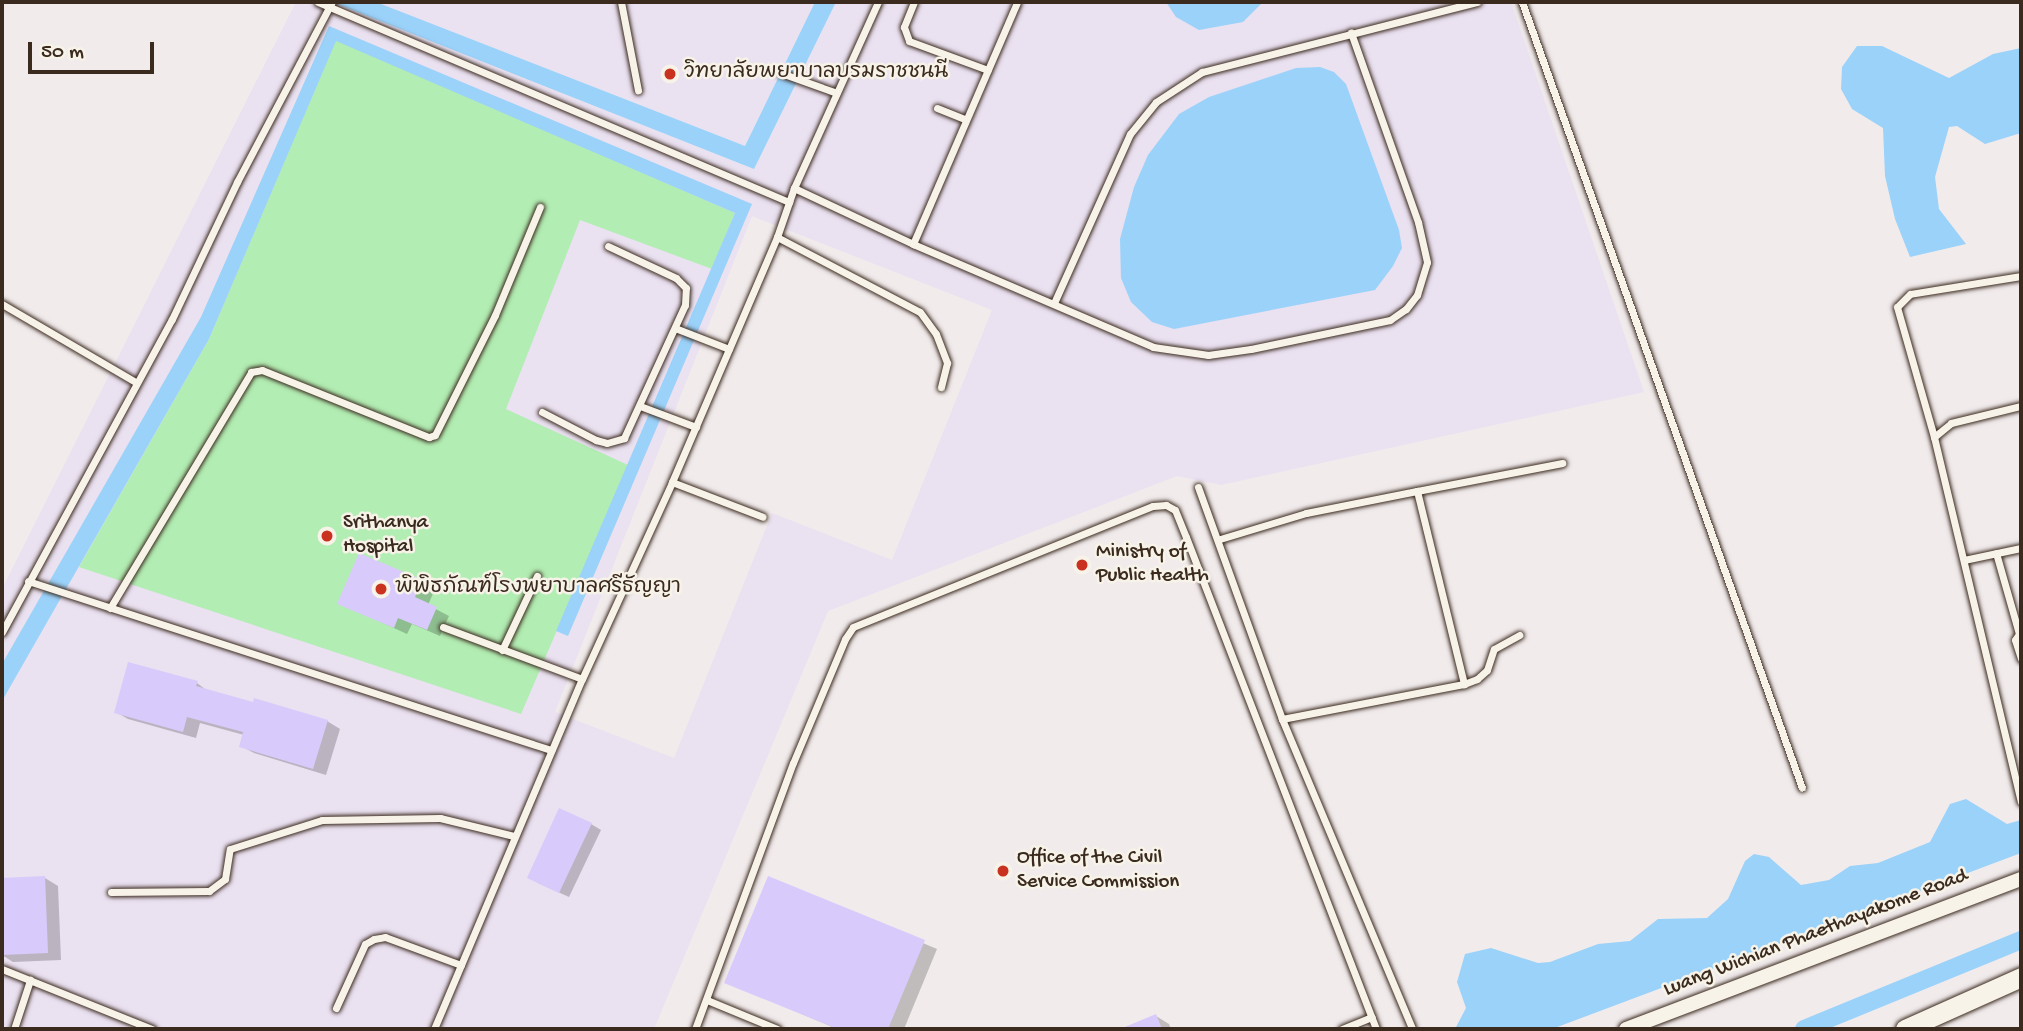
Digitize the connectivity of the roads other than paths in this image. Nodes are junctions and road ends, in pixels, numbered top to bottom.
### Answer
1 (318, 2) edge
2 (621, 2) edge
3 (878, 2) edge
4 (914, 2) edge
5 (1017, 2) edge
6 (1477, 2) edge
7 (1522, 2) edge
8 (331, 5) edge
9 (1351, 33) junction
10 (988, 70) junction
11 (781, 73) dead end
12 (638, 90) dead end
13 (833, 91) junction
14 (937, 108) dead end
15 (966, 120) junction
16 (794, 188) junction
17 (789, 202) junction
18 (540, 207) dead end
19 (777, 237) junction
20 (913, 244) junction
21 (607, 246) dead end
22 (2021, 276) edge
23 (1054, 303) junction
24 (2, 304) edge
25 (678, 329) junction
26 (729, 349) junction
27 (137, 383) junction
28 (941, 387) dead end
29 (2021, 406) edge
30 (644, 407) junction
31 (542, 411) dead end
32 (696, 427) junction
33 (1934, 437) junction
34 (1563, 463) dead end
35 (672, 482) junction
36 (1198, 487) dead end
37 (1417, 491) junction
38 (764, 517) dead end
39 (1220, 539) junction
40 (2021, 548) edge
41 (1996, 553) junction
42 (1964, 560) junction
43 (537, 576) dead end
44 (28, 582) junction
45 (110, 608) junction
46 (443, 627) dead end
47 (2, 632) edge
48 (2020, 633) edge
49 (1519, 635) dead end
50 (502, 650) junction
51 (2021, 659) edge
52 (582, 678) junction
53 (1464, 684) junction
54 (1282, 719) junction
55 (551, 750) junction
56 (1802, 788) dead end
57 (2021, 802) edge
58 (514, 836) junction
59 (2021, 879) edge
60 (111, 892) dead end
61 (461, 965) junction
62 (2, 969) edge
63 (2021, 977) edge
64 (30, 980) junction
65 (707, 1000) junction
66 (336, 1008) dead end
67 (1371, 1017) junction
68 (1918, 1026) edge
69 (14, 1029) edge
70 (152, 1029) edge
71 (434, 1029) edge
72 (695, 1029) edge
73 (776, 1029) edge
74 (1342, 1029) edge
75 (1376, 1029) edge
76 (1412, 1029) edge
77 (1626, 1029) edge

1 - 8 lane
2 - 12 lane
3 - 13 lane
4 - 10 lane
5 - 10 lane
6 - 9 lane
7 - 56 lane
8 - 17 lane
8 - 27 lane
9 - 23 lane
9 - 23 lane
10 - 15 lane
11 - 13 lane
13 - 16 lane
14 - 15 lane
15 - 20 lane
16 - 17 lane
16 - 20 lane
17 - 19 lane
18 - 45 lane
19 - 26 lane
19 - 28 lane
20 - 23 lane
21 - 25 lane
22 - 33 lane
24 - 27 lane
25 - 26 lane
25 - 30 lane
26 - 32 lane
27 - 44 lane
29 - 33 lane
30 - 31 lane
30 - 32 lane
32 - 35 lane
33 - 42 lane
34 - 37 lane
35 - 38 lane
35 - 52 lane
36 - 39 lane
37 - 39 lane
37 - 53 lane
39 - 54 lane
40 - 41 lane
41 - 42 lane
41 - 48 lane
42 - 57 lane
43 - 50 lane
44 - 45 lane
44 - 47 lane
45 - 55 lane
46 - 50 lane
48 - 51 lane
49 - 53 lane
50 - 52 lane
52 - 55 lane
53 - 54 lane
54 - 76 lane
55 - 58 lane
58 - 60 lane
58 - 61 lane
59 - 77 street, Luang Wichian Phaethayakome Road
61 - 66 lane
61 - 71 lane
62 - 64 lane
63 - 68 street
64 - 69 lane
64 - 70 lane
65 - 67 lane
65 - 72 lane
65 - 73 lane
67 - 74 lane
67 - 75 lane

